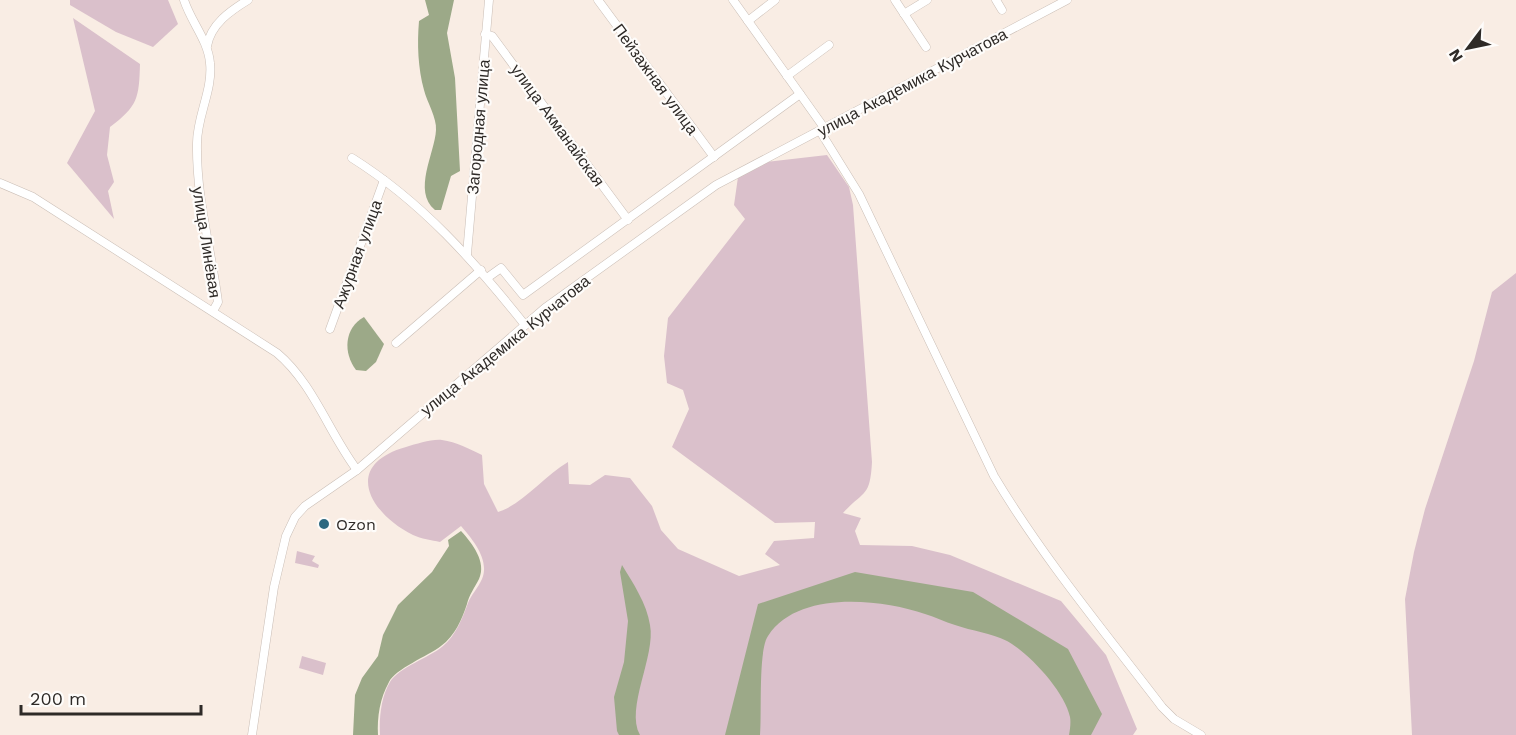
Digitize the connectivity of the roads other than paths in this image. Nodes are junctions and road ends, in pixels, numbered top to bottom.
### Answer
1 (184, 0) edge
2 (248, 0) edge
3 (489, 0) edge
4 (598, 0) edge
5 (733, 0) edge
6 (775, 0) edge
7 (894, 0) edge
8 (927, 0) edge
9 (996, 0) edge
10 (1067, 0) edge
11 (1002, 10) dead end
12 (904, 14) junction
13 (748, 21) junction
14 (485, 34) junction
15 (829, 45) dead end
16 (207, 46) junction
17 (926, 47) dead end
18 (788, 76) junction
19 (800, 94) junction
20 (823, 130) junction
21 (714, 157) junction
22 (352, 158) dead end
23 (384, 180) junction
24 (0, 183) edge
25 (627, 220) junction
26 (467, 254) junction
27 (481, 270) junction
28 (487, 278) junction
29 (213, 311) junction
30 (525, 325) junction
31 (330, 329) dead end
32 (396, 343) dead end
33 (357, 470) junction
34 (252, 735) edge
35 (1201, 735) edge

1 - 16 street, улица Линёвая
2 - 16 street
3 - 14 street, Загородная улица
4 - 21 street, Пейзажная улица
5 - 13 street
6 - 13 street
7 - 12 street
8 - 12 street
9 - 11 street
10 - 20 street, улица Академика Курчатова
12 - 17 street
13 - 18 street
14 - 25 street, улица Акманайская
14 - 26 street, Загородная улица
15 - 18 street
16 - 29 street, улица Линёвая
18 - 19 street
19 - 20 street
19 - 21 street
20 - 30 street, улица Академика Курчатова
20 - 35 street
21 - 25 street
22 - 23 street
23 - 26 street
23 - 31 street, Ажурная улица
24 - 29 street
25 - 28 street
26 - 27 street
27 - 28 street
27 - 32 street
28 - 30 street
29 - 33 street
30 - 33 street, улица Академика Курчатова
33 - 34 street, улица Академика Курчатова

